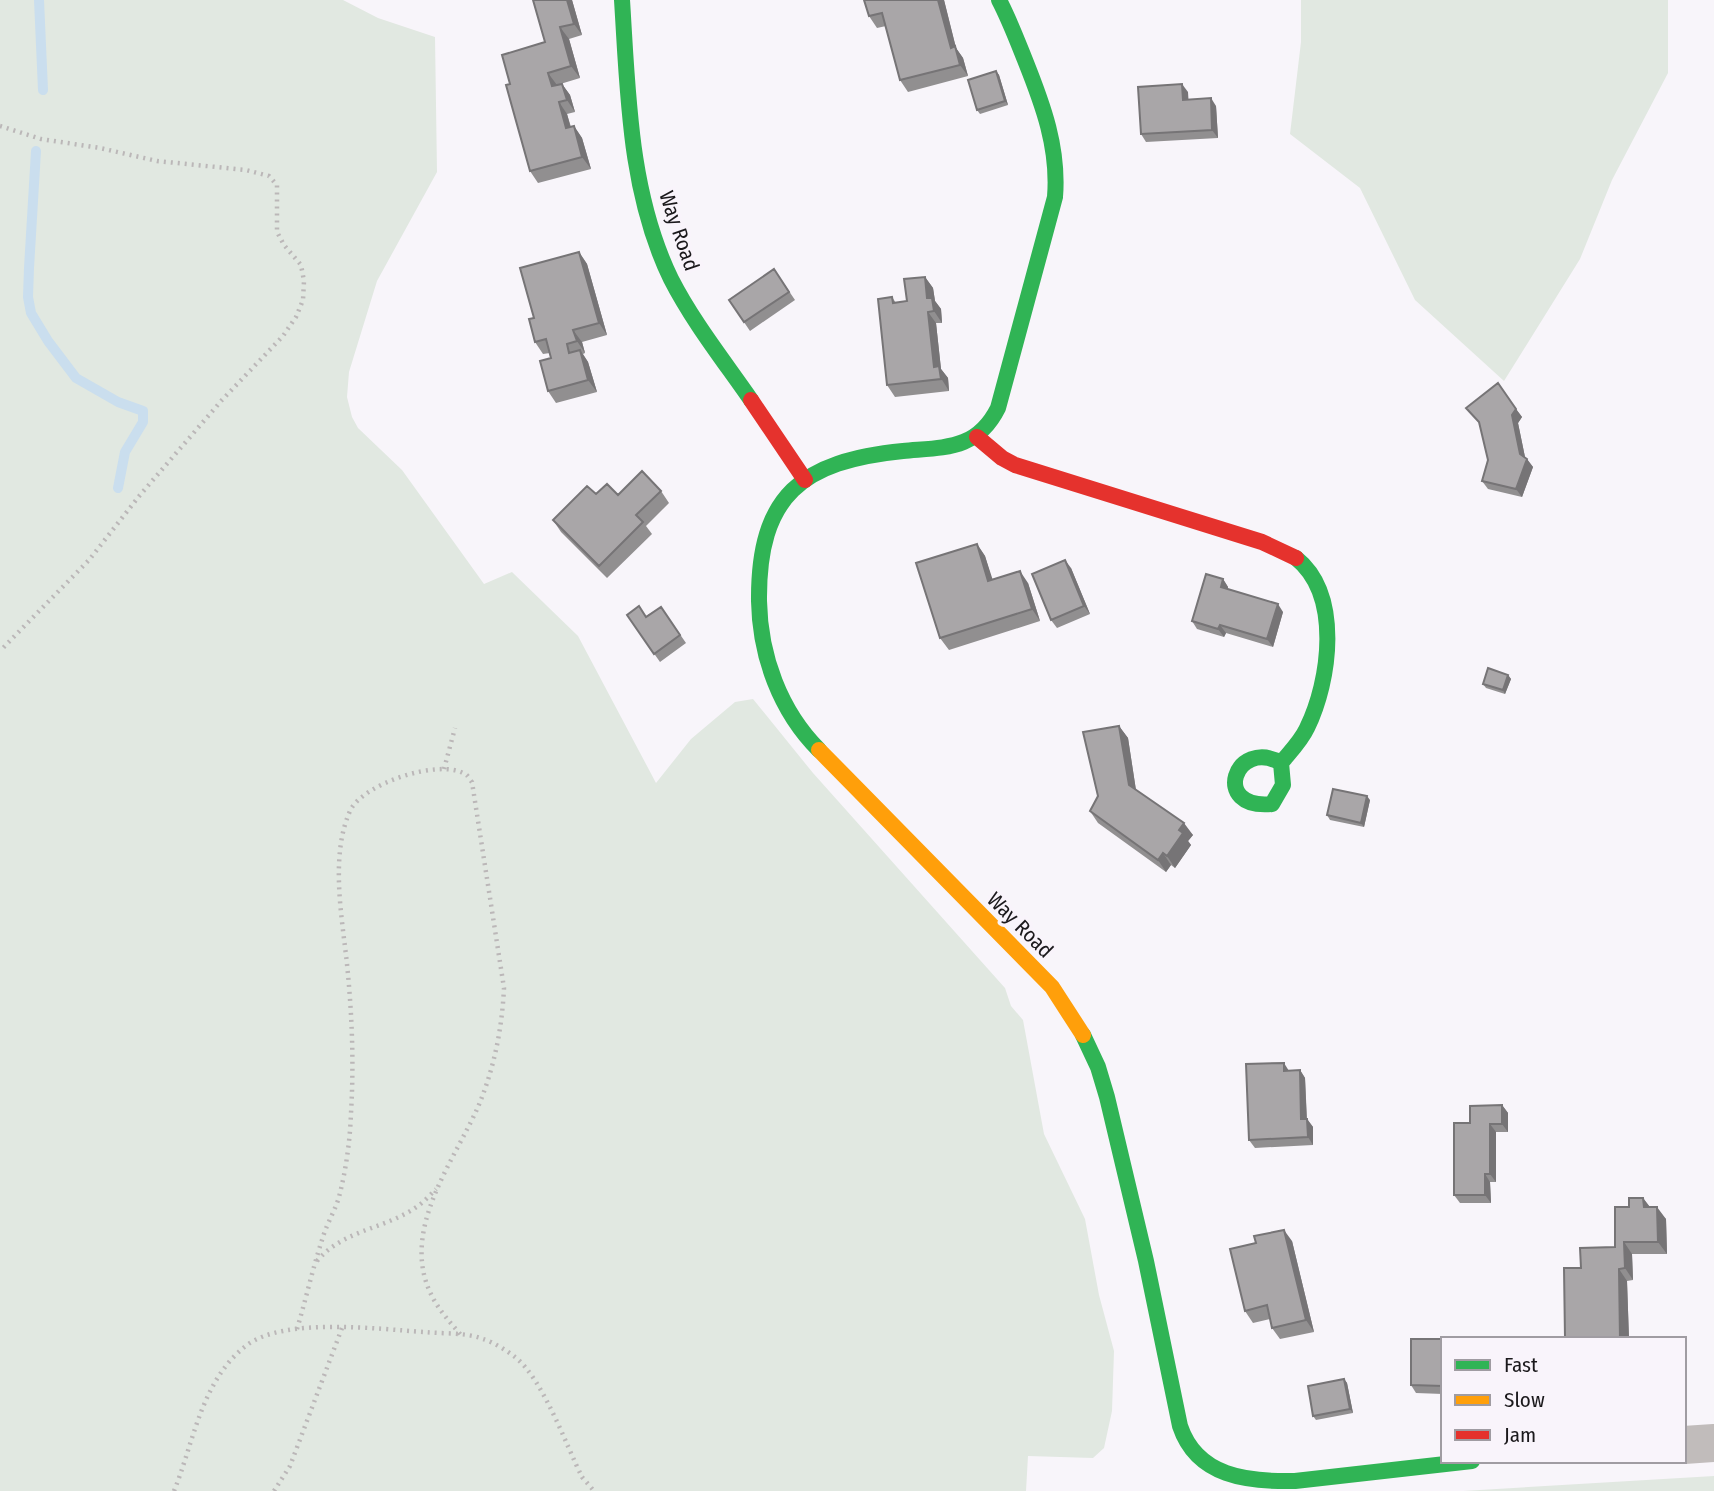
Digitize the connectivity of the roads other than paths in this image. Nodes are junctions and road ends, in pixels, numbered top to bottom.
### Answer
1 (622, 0) edge
2 (999, 0) edge
3 (977, 437) junction
4 (805, 480) junction
5 (1281, 763) dead end
6 (1714, 1443) edge
7 (1686, 1446) edge
8 (1455, 1463) edge

1 - 4 street, Way Road
2 - 3 street
3 - 4 street, Way Road
3 - 5 street
4 - 8 street, Way Road
6 - 7 street

